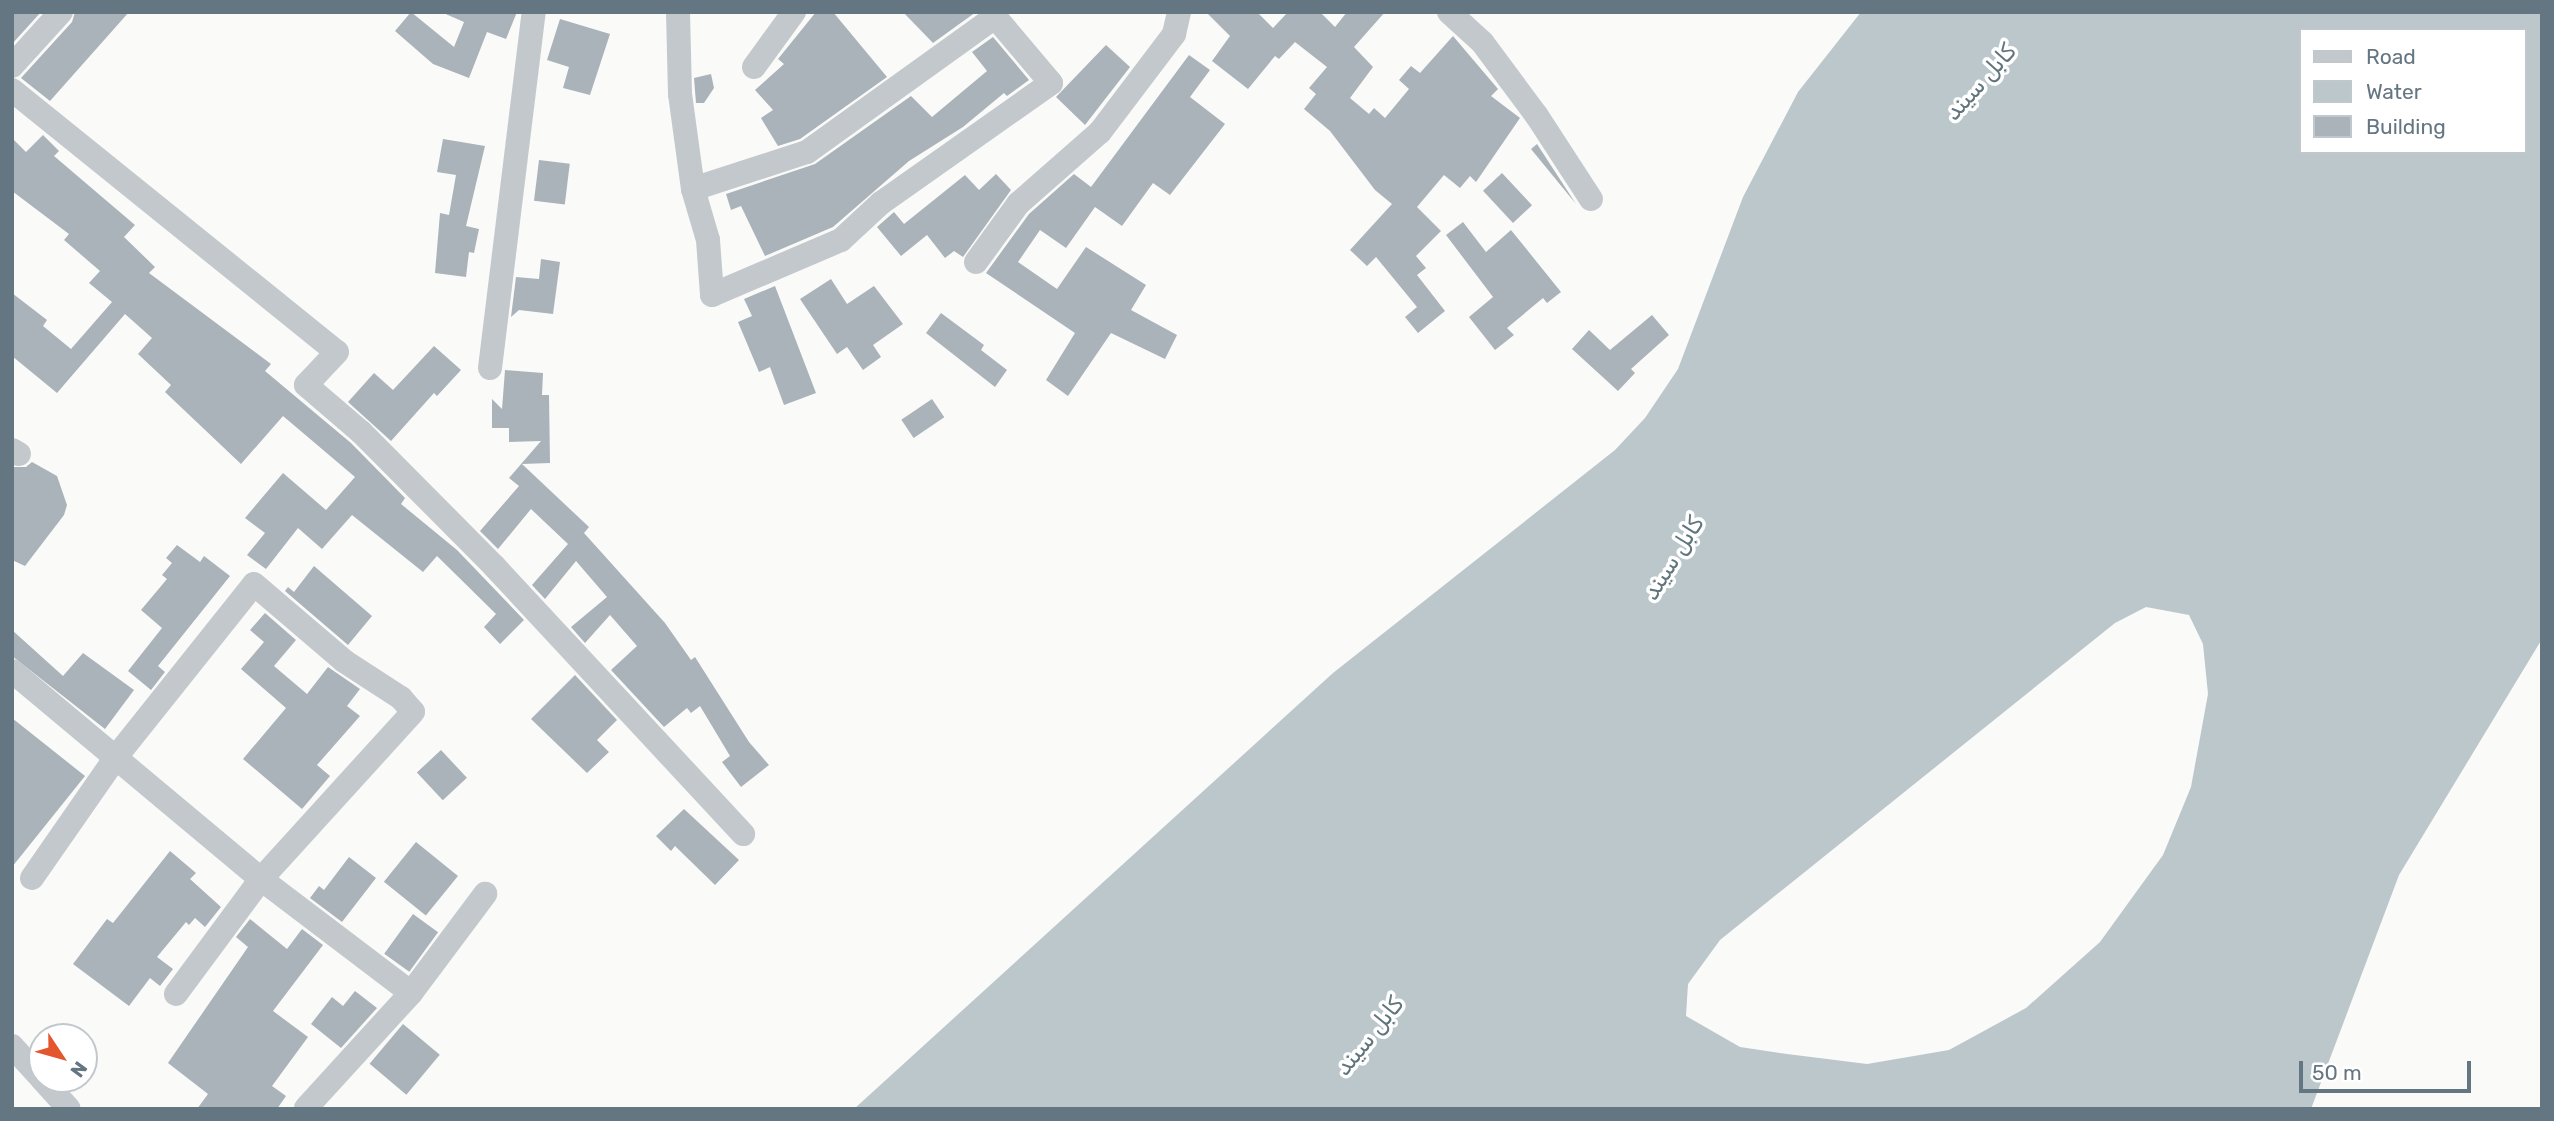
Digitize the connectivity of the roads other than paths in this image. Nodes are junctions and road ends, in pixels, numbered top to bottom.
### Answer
1 (61, 12) edge
2 (534, 12) edge
3 (678, 12) edge
4 (794, 12) edge
5 (1179, 12) edge
6 (1449, 12) edge
7 (993, 15) edge
8 (12, 66) edge
9 (754, 67) dead end
10 (12, 90) edge
11 (693, 189) junction
12 (1591, 199) dead end
13 (976, 262) dead end
14 (490, 368) dead end
15 (12, 671) edge
16 (116, 757) junction
17 (743, 834) dead end
18 (32, 878) dead end
19 (261, 879) junction
20 (485, 894) dead end
21 (411, 993) junction
22 (176, 994) dead end
23 (12, 1046) edge
24 (28, 1064) edge
25 (55, 1093) edge
26 (306, 1108) edge
27 (69, 1109) edge

1 - 8 street
2 - 14 street
3 - 11 street
4 - 9 street
5 - 13 street
6 - 12 street
7 - 11 street
7 - 11 street
10 - 17 street
15 - 16 street
16 - 18 street
16 - 19 street
16 - 19 street
19 - 21 street
19 - 22 street
20 - 21 street
21 - 26 street
23 - 24 street
25 - 27 street

